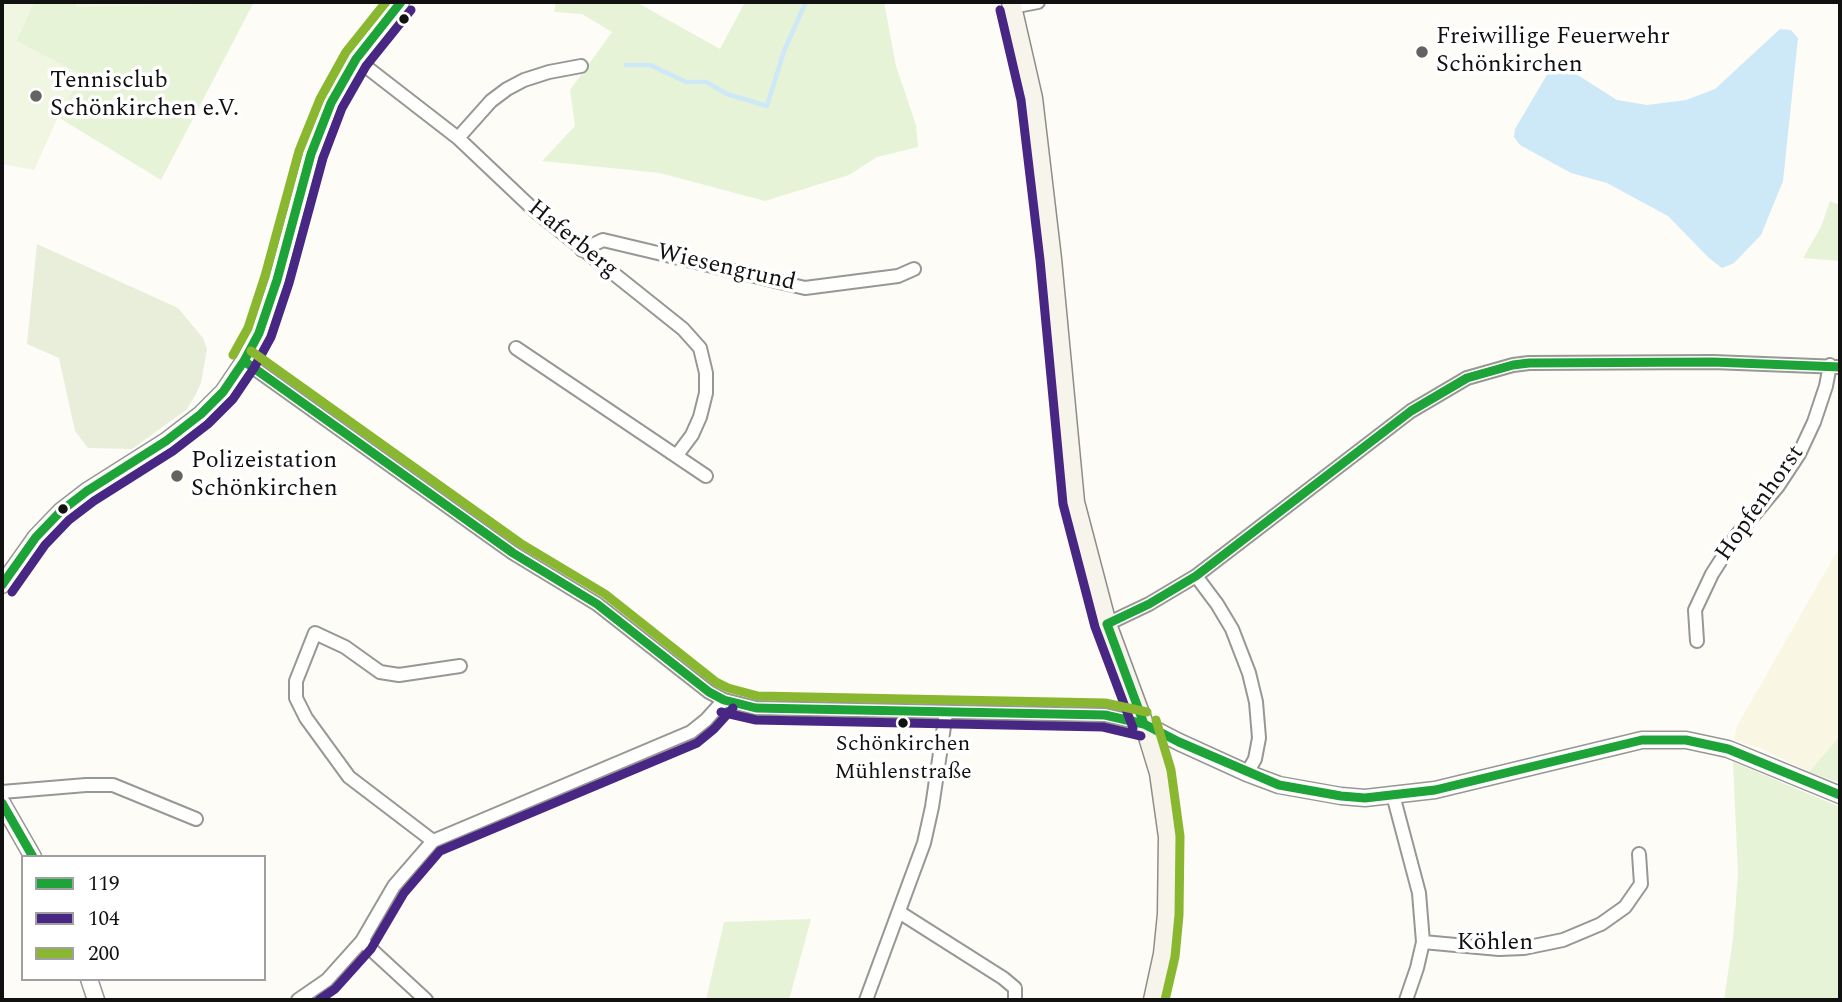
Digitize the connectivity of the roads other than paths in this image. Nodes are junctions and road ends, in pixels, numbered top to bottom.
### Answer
1 (401, 2) edge
2 (1038, 2) edge
3 (1011, 5) edge
4 (356, 59) junction
5 (581, 66) dead end
6 (458, 138) junction
7 (582, 250) junction
8 (914, 269) dead end
9 (516, 348) dead end
10 (244, 361) junction
11 (1835, 366) edge
12 (677, 455) junction
13 (705, 476) dead end
14 (1195, 576) junction
15 (2, 585) edge
16 (1107, 624) junction
17 (1697, 641) dead end
18 (460, 666) dead end
19 (724, 700) junction
20 (946, 713) junction
21 (1144, 724) junction
22 (1247, 773) junction
23 (2, 792) edge
24 (1393, 795) junction
25 (1840, 795) edge
26 (2, 803) edge
27 (196, 818) dead end
28 (433, 842) junction
29 (1639, 853) dead end
30 (32, 855) edge
31 (899, 912) junction
32 (362, 941) junction
33 (1423, 942) junction
34 (90, 981) edge
35 (96, 1000) edge
36 (298, 1000) edge
37 (426, 1000) edge
38 (866, 1000) edge
39 (1015, 1000) edge
40 (1153, 1000) edge
41 (1406, 1000) edge

1 - 4 street
2 - 3 street
3 - 16 main road
4 - 6 street, Haferberg
4 - 10 street
5 - 6 street
6 - 7 street, Haferberg
7 - 8 street, Wiesengrund
7 - 12 street, Haferberg
9 - 12 street
10 - 15 street
10 - 19 street
11 - 14 street
11 - 17 street, Hopfenhorst
12 - 13 street
14 - 16 street
14 - 22 street
16 - 21 main road
18 - 28 street
19 - 20 street
19 - 28 street
20 - 21 street
20 - 31 street
21 - 22 street
21 - 40 main road
22 - 24 street
23 - 27 street
24 - 25 street
24 - 33 street
26 - 30 street
28 - 32 street
29 - 33 street, Köhlen
31 - 38 street
31 - 39 street
32 - 36 street
32 - 37 street
33 - 41 street
34 - 35 street

